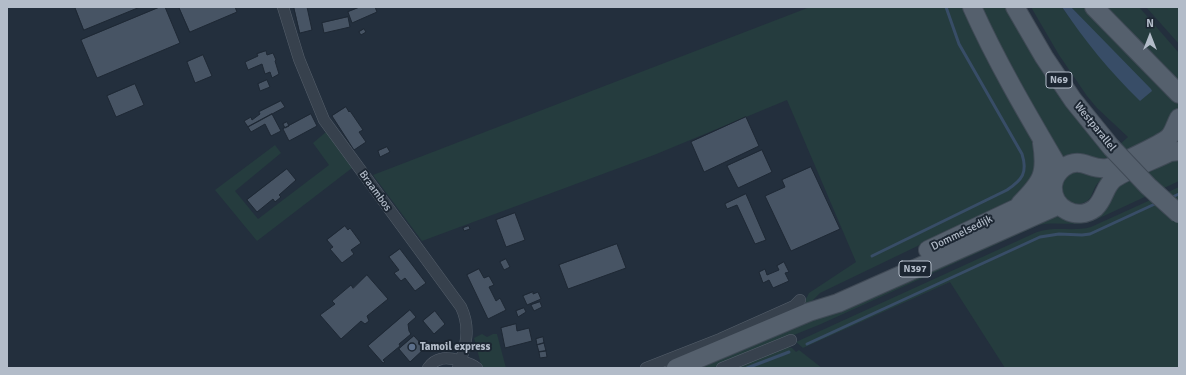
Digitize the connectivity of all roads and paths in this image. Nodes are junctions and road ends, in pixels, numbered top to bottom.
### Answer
1 (283, 7) edge
2 (972, 7) edge
3 (1015, 7) edge
4 (1027, 7) edge
5 (1094, 7) edge
6 (1179, 94) edge
7 (1179, 118) edge
8 (1042, 140) junction
9 (1115, 144) junction
10 (1179, 151) edge
11 (1060, 170) junction
12 (1056, 198) junction
13 (1179, 199) edge
14 (1017, 207) junction
15 (1179, 214) edge
16 (804, 306) junction
17 (791, 340) dead end
18 (459, 366) edge
19 (428, 368) edge
20 (477, 368) edge
21 (646, 368) edge
22 (676, 368) edge
23 (722, 368) edge

1 - 18 street, Braambos
2 - 8 main road
3 - 9 main road, Westparallel / N69
4 - 9 main road, Westparallel / N69
5 - 6 main road
7 - 11 main road
8 - 11 main road
8 - 14 main road
9 - 13 main road, Westparallel / N69
9 - 15 main road, Westparallel / N69, bridge
10 - 12 main road
11 - 12 main road
12 - 14 main road, Dommelsedijk / N397
12 - 16 main road, Dommelsedijk / N397
14 - 16 main road, Dommelsedijk / N397
16 - 21 street, Dommelsedijk
16 - 22 main road, Dommelsedijk / N397
17 - 23 street
18 - 19 street
18 - 20 street

